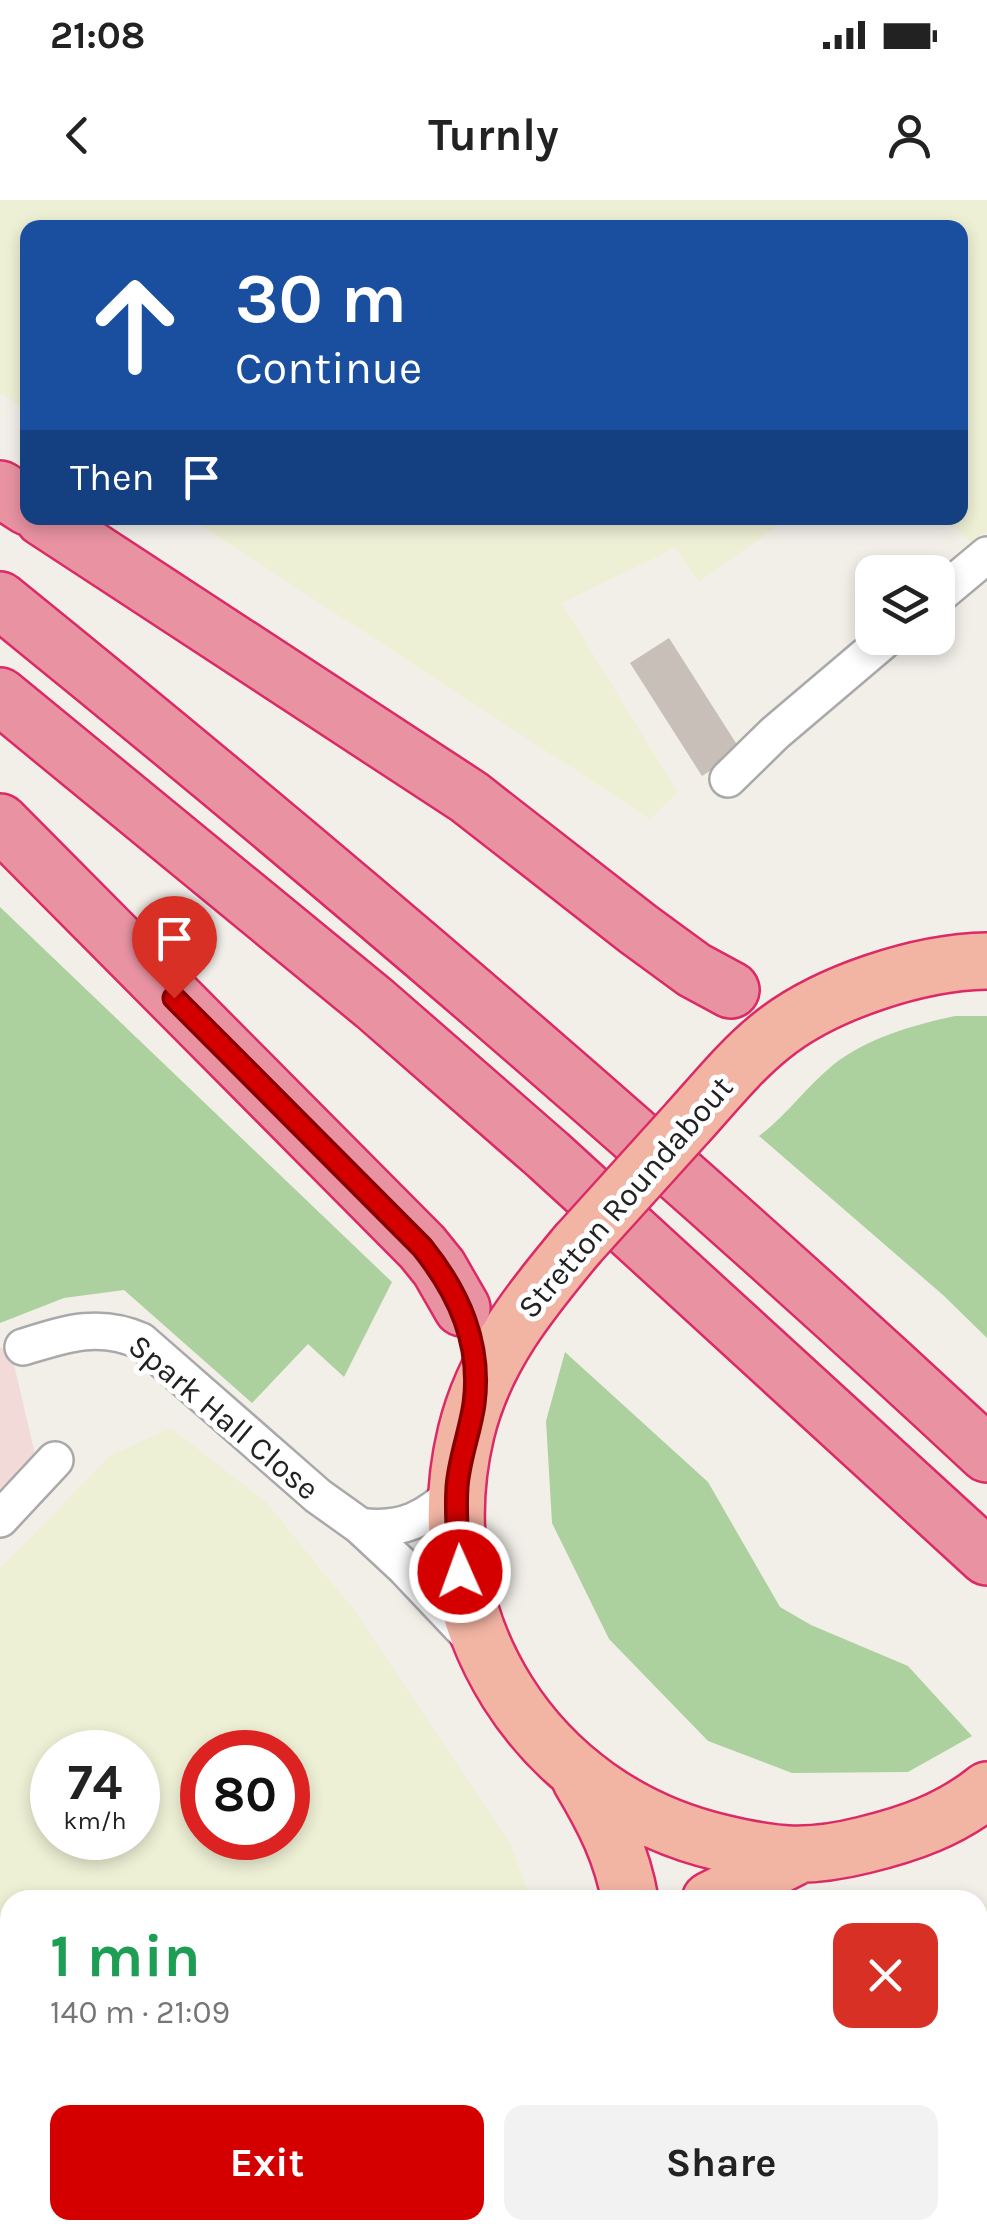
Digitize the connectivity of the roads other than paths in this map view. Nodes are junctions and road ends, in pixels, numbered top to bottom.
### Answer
1 (53, 525) edge
2 (987, 555) edge
3 (955, 582) edge
4 (0, 600) edge
5 (868, 655) edge
6 (0, 696) edge
7 (728, 779) dead end
8 (0, 822) edge
9 (987, 961) edge
10 (813, 1008) junction
11 (24, 1347) dead end
12 (474, 1406) junction
13 (987, 1454) edge
14 (55, 1460) dead end
15 (457, 1489) junction
16 (0, 1519) edge
17 (360, 1526) junction
18 (987, 1557) edge
19 (488, 1658) junction
20 (576, 1772) junction
21 (987, 1790) edge
22 (964, 1820) edge
23 (796, 1857) junction
24 (628, 1890) edge
25 (730, 1890) edge

1 - 10 highway
2 - 3 street
4 - 13 highway
5 - 7 street
6 - 18 highway
8 - 12 highway
9 - 10 highway, Stretton Roundabout
10 - 12 highway, Stretton Roundabout, bridge
11 - 17 street, Spark Hall Close
12 - 15 highway, Stretton Roundabout
14 - 16 street
15 - 17 street
15 - 19 highway, Stretton Roundabout
17 - 19 street, Spark Hall Close
19 - 20 highway, Stretton Roundabout
20 - 23 highway, Stretton Roundabout
20 - 24 highway
21 - 22 highway, Stretton Roundabout
22 - 23 highway, Stretton Roundabout
23 - 25 highway

